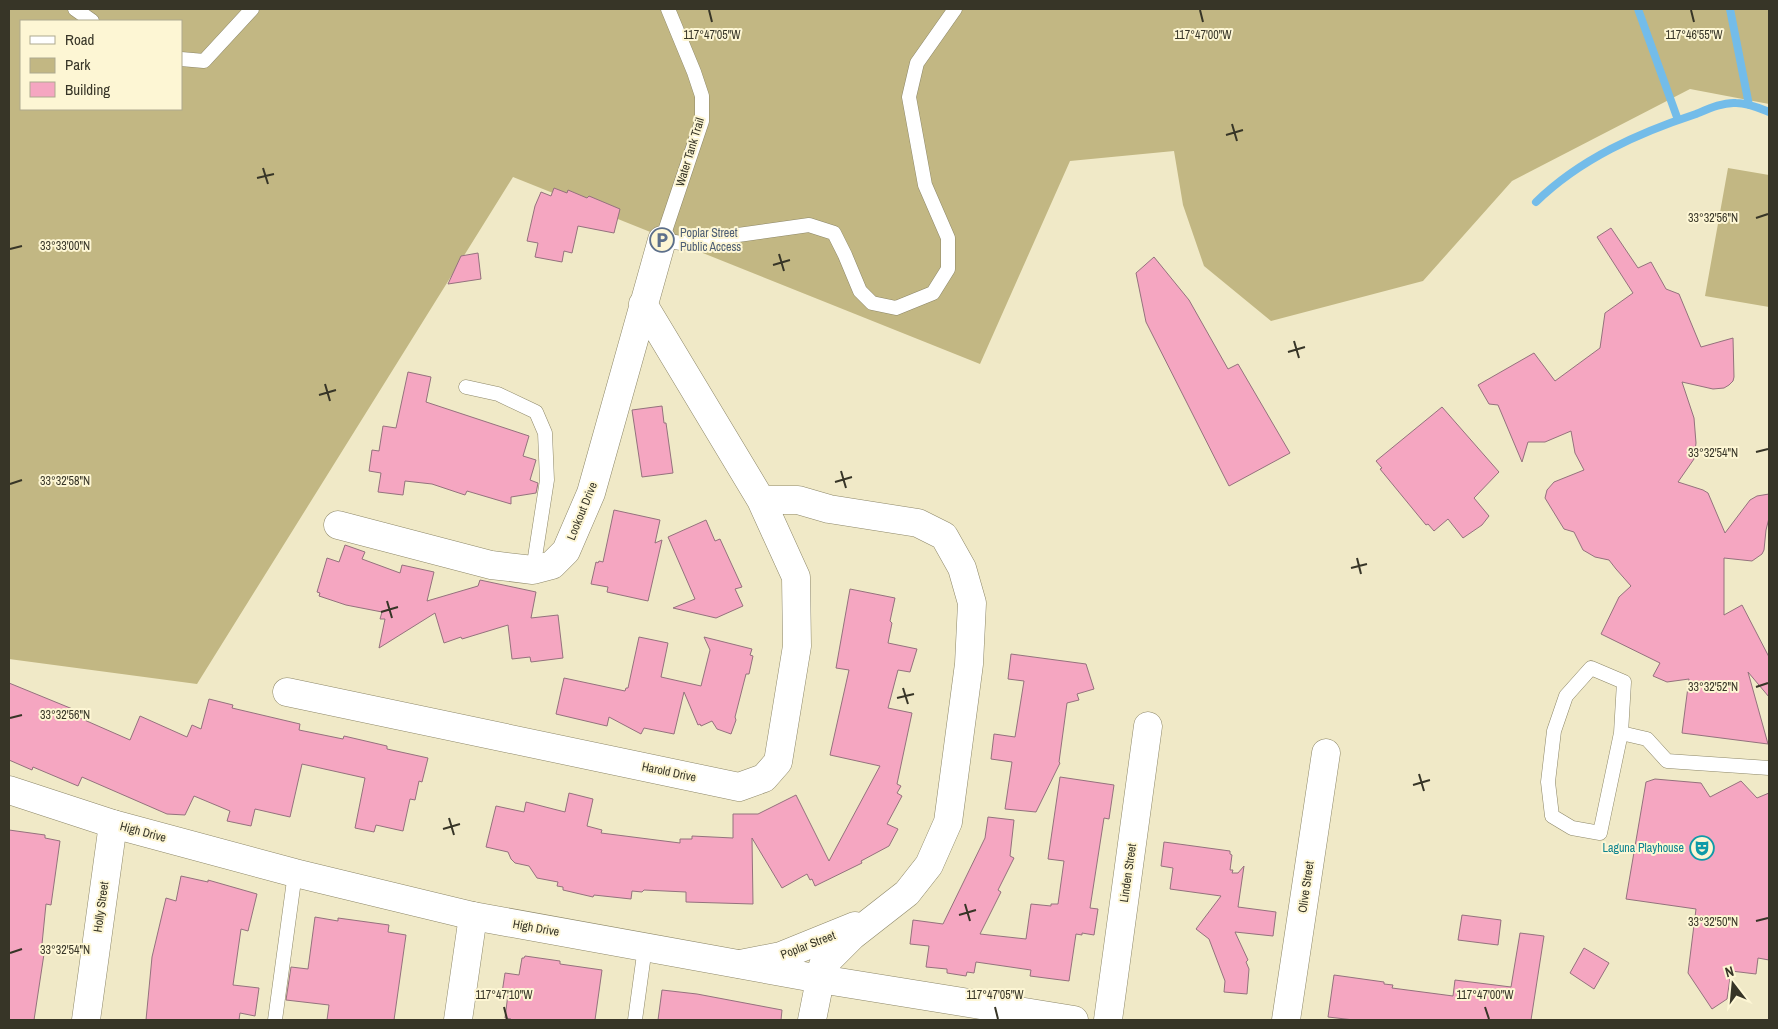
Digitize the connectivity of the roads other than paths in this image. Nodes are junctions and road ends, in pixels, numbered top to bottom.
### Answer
1 (75, 9) edge
2 (252, 9) edge
3 (668, 9) edge
4 (955, 9) edge
5 (91, 20) edge
6 (182, 59) edge
7 (662, 240) junction
8 (643, 304) junction
9 (466, 387) dead end
10 (761, 500) junction
11 (338, 524) dead end
12 (533, 570) junction
13 (287, 692) dead end
14 (1148, 726) dead end
15 (1621, 733) junction
16 (1326, 753) dead end
17 (1769, 768) edge
18 (9, 790) edge
19 (113, 824) junction
20 (294, 873) junction
21 (473, 916) junction
22 (875, 918) junction
23 (645, 947) junction
24 (739, 964) junction
25 (820, 979) junction
26 (994, 1014) edge
27 (86, 1020) edge
28 (275, 1020) edge
29 (458, 1020) edge
30 (635, 1020) edge
31 (812, 1020) edge
32 (1074, 1020) edge
33 (1108, 1020) edge
34 (1286, 1020) edge

1 - 5 lane
2 - 6 lane
3 - 7 lane, Water Tank Trail
4 - 7 lane
7 - 8 street, Lookout Drive
8 - 10 street, Harold Drive
8 - 12 street, Lookout Drive
9 - 12 lane
10 - 13 street, Harold Drive
10 - 22 street
11 - 12 street, Lookout Drive
14 - 33 street, Linden Street
15 - 15 lane
15 - 17 lane
16 - 34 street, Olive Street
18 - 19 street, High Drive
19 - 20 street, High Drive
19 - 27 street, Holly Street
20 - 21 street, High Drive
20 - 28 lane
21 - 23 street, High Drive
21 - 29 street
22 - 24 street, Poplar Street
22 - 25 street
23 - 24 street, High Drive
23 - 30 lane
24 - 25 street, High Drive
25 - 26 street, High Drive
25 - 31 street
26 - 32 street, High Drive

